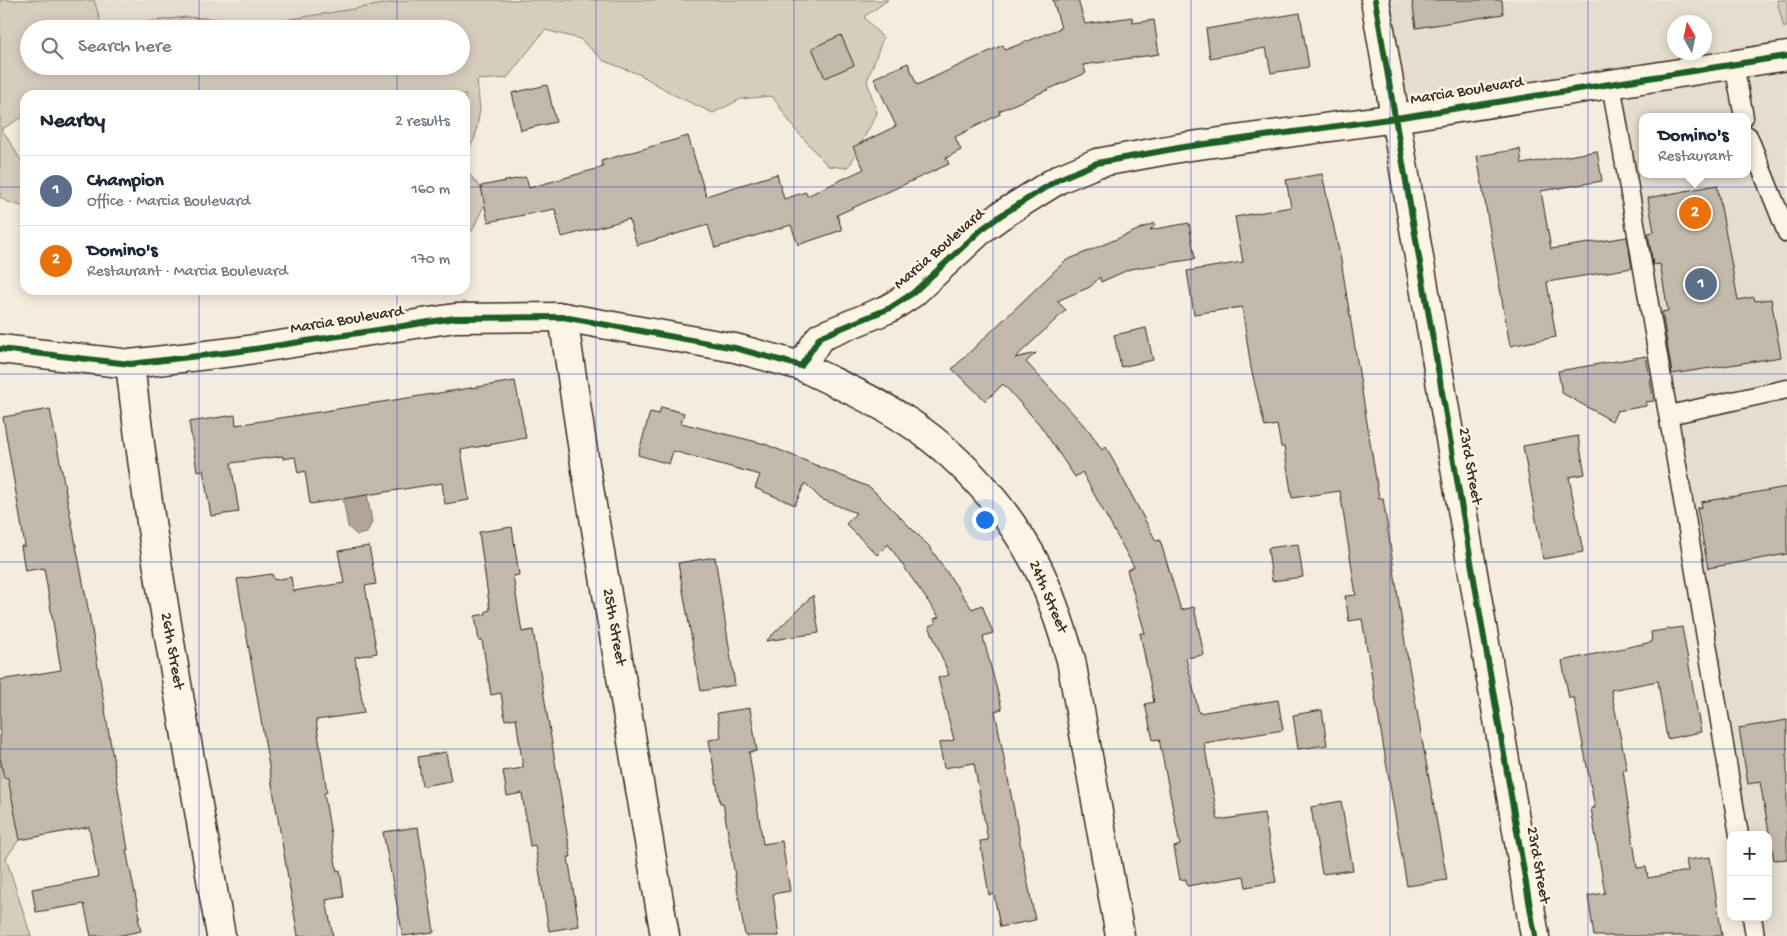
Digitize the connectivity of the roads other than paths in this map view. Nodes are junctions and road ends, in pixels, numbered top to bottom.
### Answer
1 (1375, 0) edge
2 (1787, 56) edge
3 (1734, 65) junction
4 (1611, 84) junction
5 (1743, 113) edge
6 (1396, 118) junction
7 (1751, 143) edge
8 (1787, 233) edge
9 (563, 317) junction
10 (0, 349) edge
11 (130, 364) junction
12 (801, 366) junction
13 (1787, 389) edge
14 (1668, 415) junction
15 (1738, 831) edge
16 (1753, 921) edge
17 (221, 936) edge
18 (665, 936) edge
19 (1120, 936) edge
20 (1535, 936) edge
21 (1756, 936) edge

1 - 6 street, 23rd Street
2 - 3 street, Marcia Boulevard
3 - 4 street, Marcia Boulevard
3 - 5 lane
4 - 6 street, Marcia Boulevard
4 - 14 lane
6 - 12 street, Marcia Boulevard
6 - 20 street, 23rd Street
7 - 8 lane
9 - 11 street, Marcia Boulevard
9 - 12 street, Marcia Boulevard
9 - 18 street, 25th Street
10 - 11 street, Marcia Boulevard
11 - 17 street, 26th Street
12 - 19 street, 24th Street
13 - 14 lane
14 - 15 lane
16 - 21 lane

